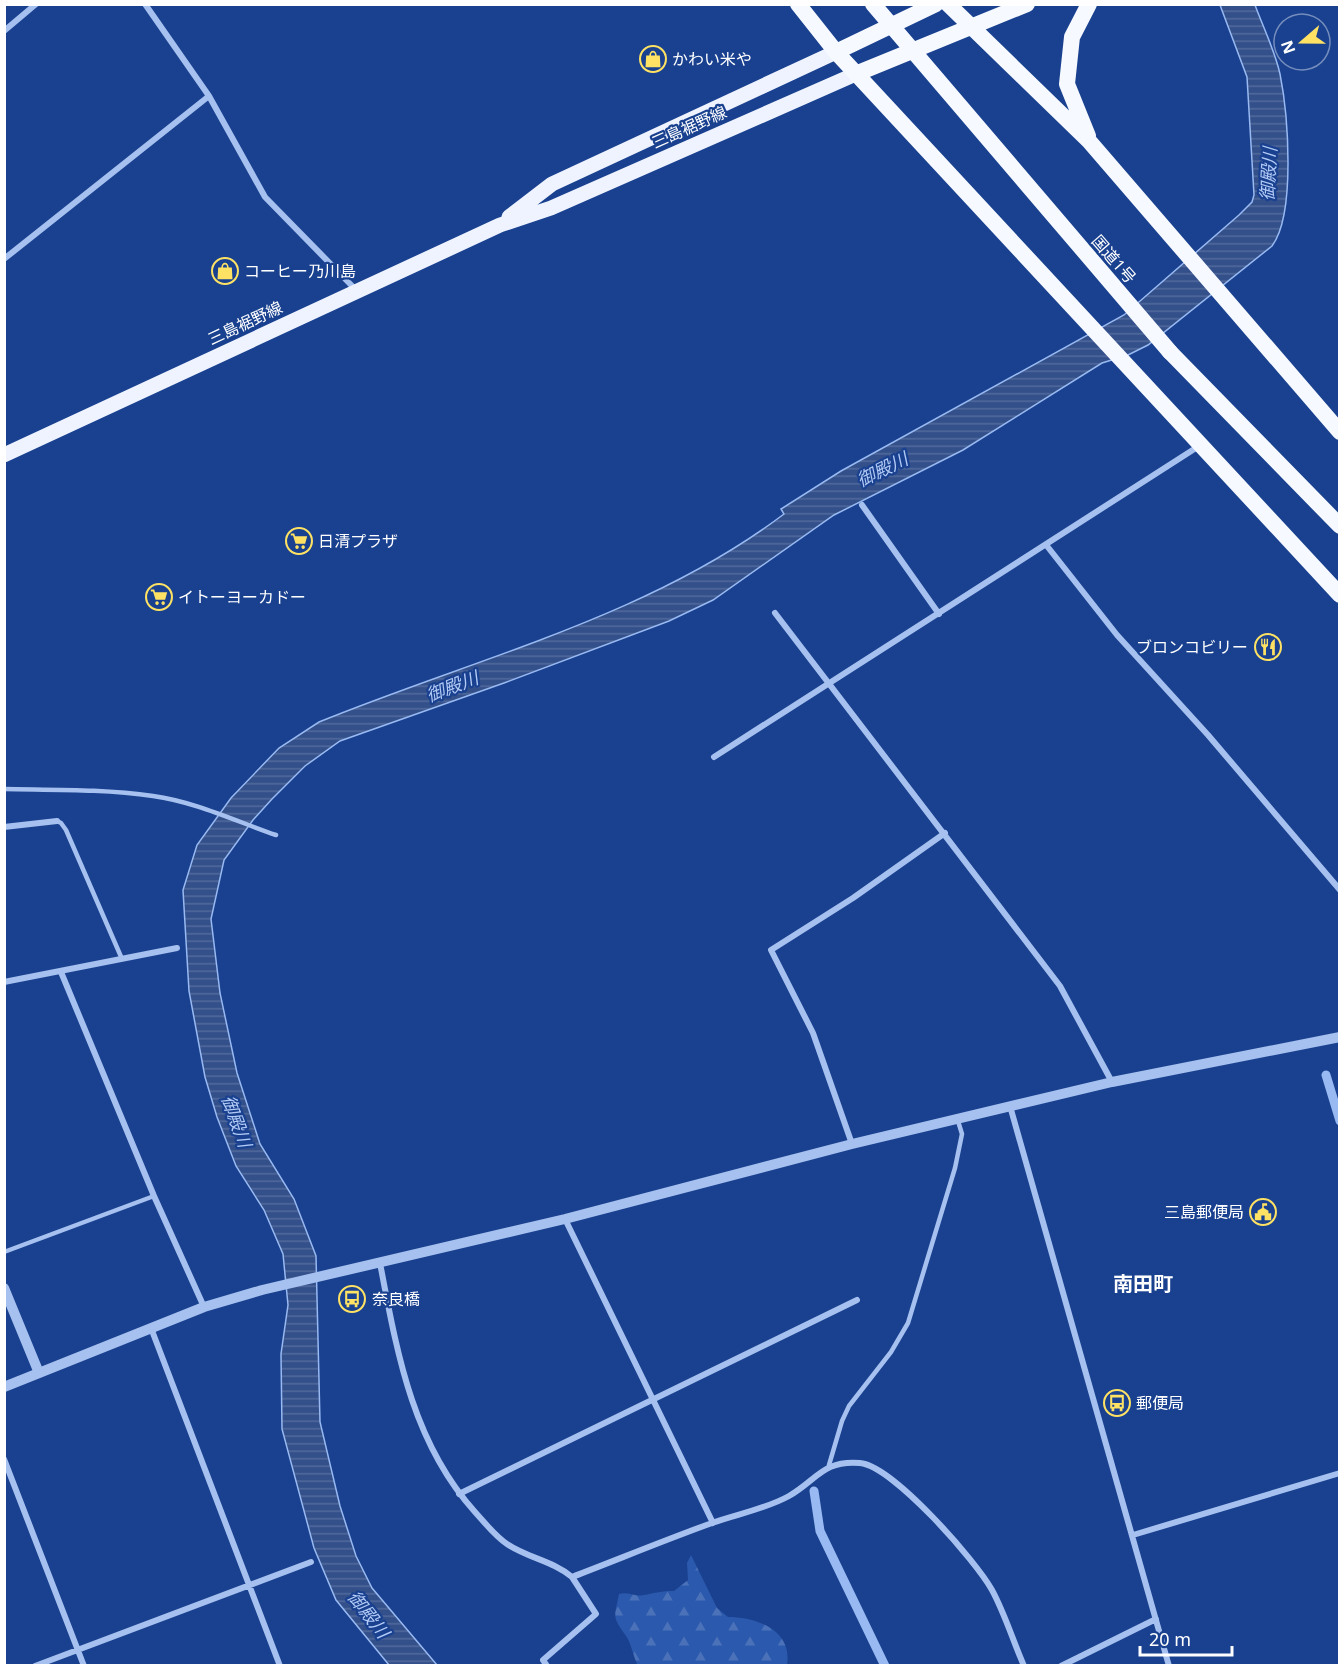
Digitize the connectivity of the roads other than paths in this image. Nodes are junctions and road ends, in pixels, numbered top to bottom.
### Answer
1 (36, 4) edge
2 (145, 4) edge
3 (798, 4) edge
4 (873, 4) edge
5 (936, 4) edge
6 (948, 4) edge
7 (1027, 4) edge
8 (1089, 4) edge
9 (969, 28) junction
10 (4, 31) edge
11 (836, 52) junction
12 (858, 73) junction
13 (208, 96) junction
14 (1089, 141) junction
15 (500, 225) junction
16 (4, 259) edge
17 (357, 291) junction
18 (1340, 432) edge
19 (1199, 446) junction
20 (4, 455) edge
21 (862, 505) dead end
22 (1340, 526) edge
23 (1047, 546) junction
24 (1340, 595) edge
25 (775, 613) dead end
26 (939, 614) junction
27 (829, 683) junction
28 (714, 758) dead end
29 (4, 789) edge
30 (57, 821) joint
31 (4, 826) edge
32 (945, 833) junction
33 (273, 834) dead end
34 (1340, 890) edge
35 (177, 948) dead end
36 (122, 959) junction
37 (61, 972) junction
38 (4, 981) edge
39 (1340, 1037) edge
40 (1112, 1082) junction
41 (1010, 1106) junction
42 (958, 1118) junction
43 (852, 1144) junction
44 (154, 1196) junction
45 (565, 1219) junction
46 (4, 1252) edge
47 (380, 1263) junction
48 (4, 1288) edge
49 (857, 1300) dead end
50 (204, 1307) junction
51 (151, 1328) junction
52 (39, 1373) junction
53 (4, 1387) edge
54 (654, 1397) junction
55 (4, 1458) edge
56 (829, 1465) junction
57 (1340, 1473) edge
58 (459, 1494) junction
59 (713, 1523) junction
60 (1133, 1535) junction
61 (311, 1562) dead end
62 (572, 1577) junction
63 (251, 1584) junction
64 (1156, 1619) junction
65 (78, 1649) junction
66 (35, 1665) edge
67 (84, 1665) edge
68 (280, 1665) edge
69 (547, 1665) edge
70 (1024, 1665) edge
71 (1061, 1665) edge
72 (1169, 1665) edge

1 - 10 street
2 - 13 street
3 - 11 highway
4 - 22 highway, 国道1号, bridge
5 - 11 highway
6 - 9 highway
7 - 9 highway
8 - 14 highway
9 - 12 highway
9 - 14 highway
11 - 12 highway
11 - 15 main road, 三島裾野線
12 - 15 main road, 三島裾野線
12 - 19 highway
13 - 16 street
13 - 17 street
14 - 18 highway
15 - 17 main road, 三島裾野線
17 - 20 main road, 三島裾野線
19 - 23 street
19 - 24 highway
21 - 26 street
23 - 26 street
23 - 34 street
25 - 27 street
26 - 27 street
27 - 28 street
27 - 32 street
29 - 33 lane
30 - 31 street
30 - 36 lane
32 - 40 street
32 - 43 street
35 - 36 street
36 - 37 street
37 - 38 street
37 - 44 street
39 - 40 street
40 - 41 street
41 - 42 street
41 - 60 street
42 - 43 street
42 - 56 lane
43 - 45 street
44 - 46 lane
44 - 50 street
45 - 47 street
45 - 54 street
47 - 50 street
47 - 58 street
48 - 52 street
49 - 54 street
50 - 51 street
51 - 52 street
51 - 63 street
52 - 53 street
54 - 58 street
54 - 59 street
55 - 65 street
56 - 59 street
56 - 70 street
57 - 60 street
58 - 62 street
59 - 62 street
60 - 64 street
61 - 63 street
62 - 69 street
63 - 65 street
63 - 68 street
64 - 71 street
64 - 72 street
65 - 66 street
65 - 67 street

